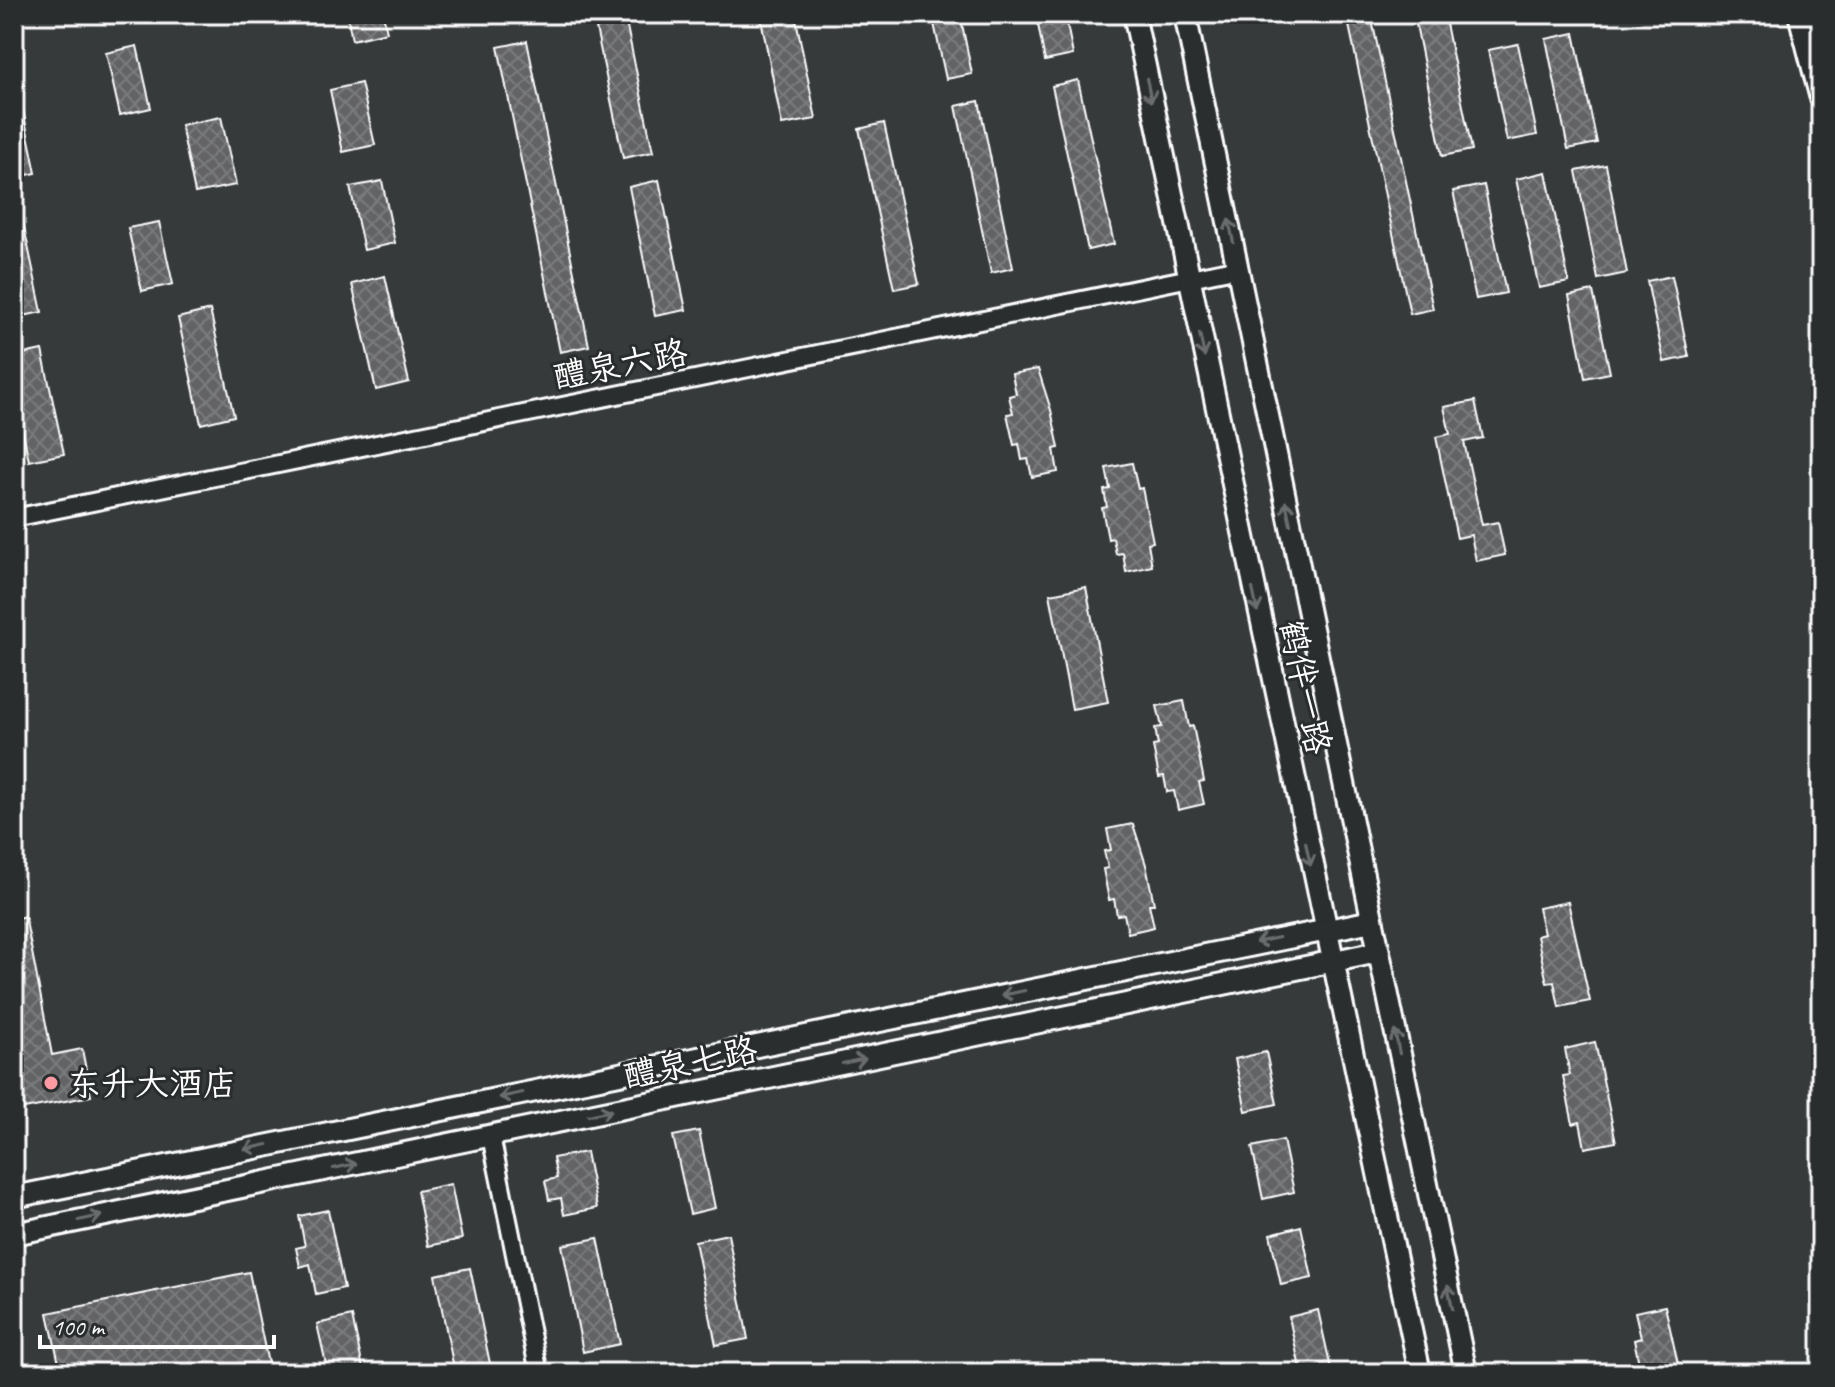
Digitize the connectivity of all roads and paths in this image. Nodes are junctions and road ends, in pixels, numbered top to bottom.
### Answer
1 (1134, 14) edge
2 (1185, 14) edge
3 (1800, 14) edge
4 (1821, 95) edge
5 (1239, 268) junction
6 (1188, 279) junction
7 (14, 518) edge
8 (1372, 921) junction
9 (1324, 929) junction
10 (1378, 952) junction
11 (1331, 962) junction
12 (491, 1136) junction
13 (14, 1197) edge
14 (14, 1234) edge
15 (539, 1373) edge
16 (1420, 1373) edge
17 (1466, 1373) edge

1 -> 6 main road, 鹤伴一路
5 -> 2 main road, 鹤伴一路
3 - 4 highway
5 - 6 street, 醴泉六路
8 -> 5 main road, 鹤伴一路
6 - 7 street, 醴泉六路
6 -> 9 main road, 鹤伴一路
8 - 9 main road
8 - 10 main road, 鹤伴一路
9 - 11 main road, 鹤伴一路
9 -> 13 main road
10 - 11 main road, 醴泉七路
17 -> 10 main road, 鹤伴一路
12 -> 11 main road, 醴泉七路
11 - 16 main road, 鹤伴一路
14 -> 12 main road, 醴泉七路
12 - 15 street

